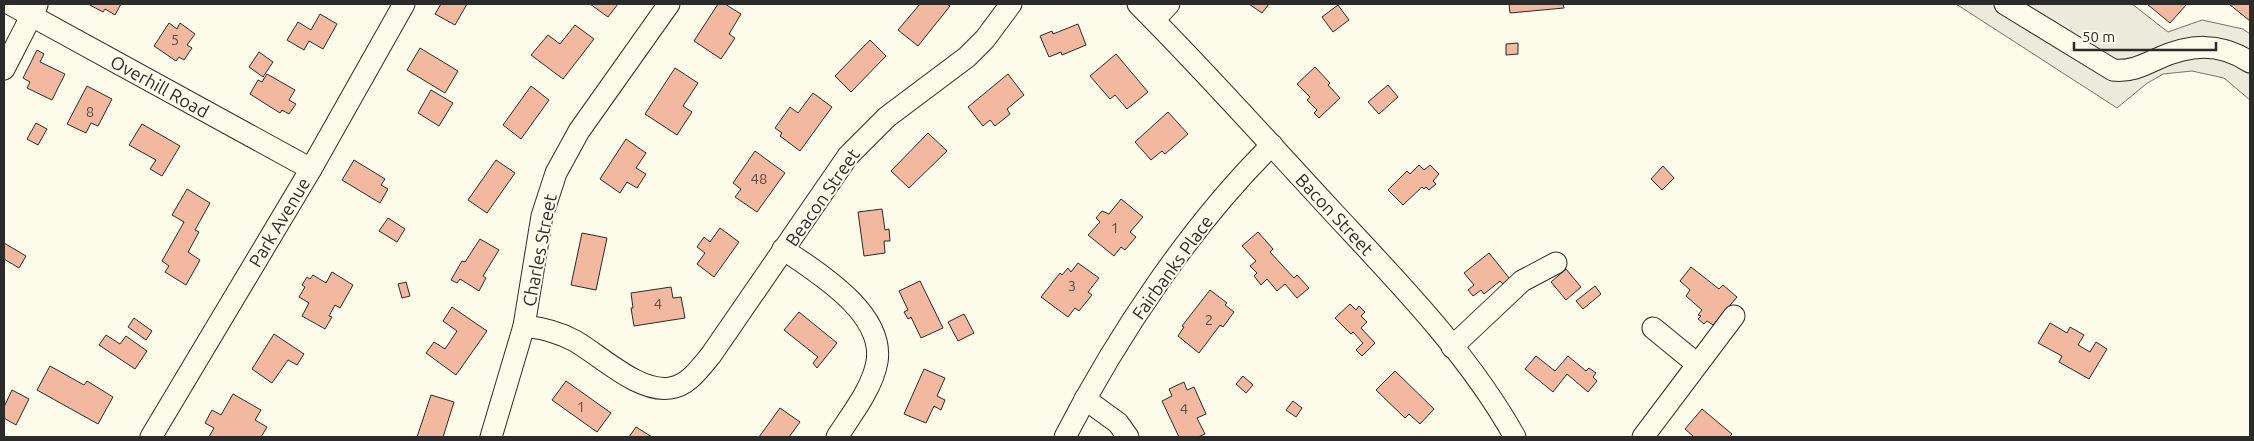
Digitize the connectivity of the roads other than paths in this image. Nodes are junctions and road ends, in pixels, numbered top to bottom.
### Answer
1 (10, 4) edge
2 (404, 4) edge
3 (669, 4) edge
4 (1011, 4) edge
5 (1138, 4) edge
6 (1169, 4) edge
7 (2005, 4) edge
8 (34, 10) edge
9 (1154, 20) junction
10 (2250, 62) edge
11 (4, 69) edge
12 (1272, 144) junction
13 (310, 169) junction
14 (783, 250) junction
15 (1556, 263) dead end
16 (1734, 316) dead end
17 (524, 326) junction
18 (1653, 328) dead end
19 (1452, 347) junction
20 (1697, 364) junction
21 (1085, 399) junction
22 (151, 437) edge
23 (491, 437) edge
24 (837, 437) edge
25 (1065, 437) edge
26 (1128, 437) edge
27 (1515, 437) edge
28 (1643, 437) edge

1 - 8 street, Overhill Road
2 - 13 street, Park Avenue
3 - 17 street, Charles Street
4 - 14 street, Beacon Street
5 - 9 street, Bacon Street
6 - 9 street
7 - 10 street
8 - 11 street
8 - 13 street, Overhill Road
9 - 12 street, Bacon Street
12 - 19 street, Bacon Street
12 - 21 street, Fairbanks Place
13 - 22 street, Park Avenue
14 - 17 street
14 - 24 street, Beacon Street
15 - 19 street
16 - 20 street
17 - 23 street, Charles Street
18 - 20 street
19 - 27 street, Bacon Street
20 - 28 street
21 - 25 street, Fairbanks Place
21 - 26 street

